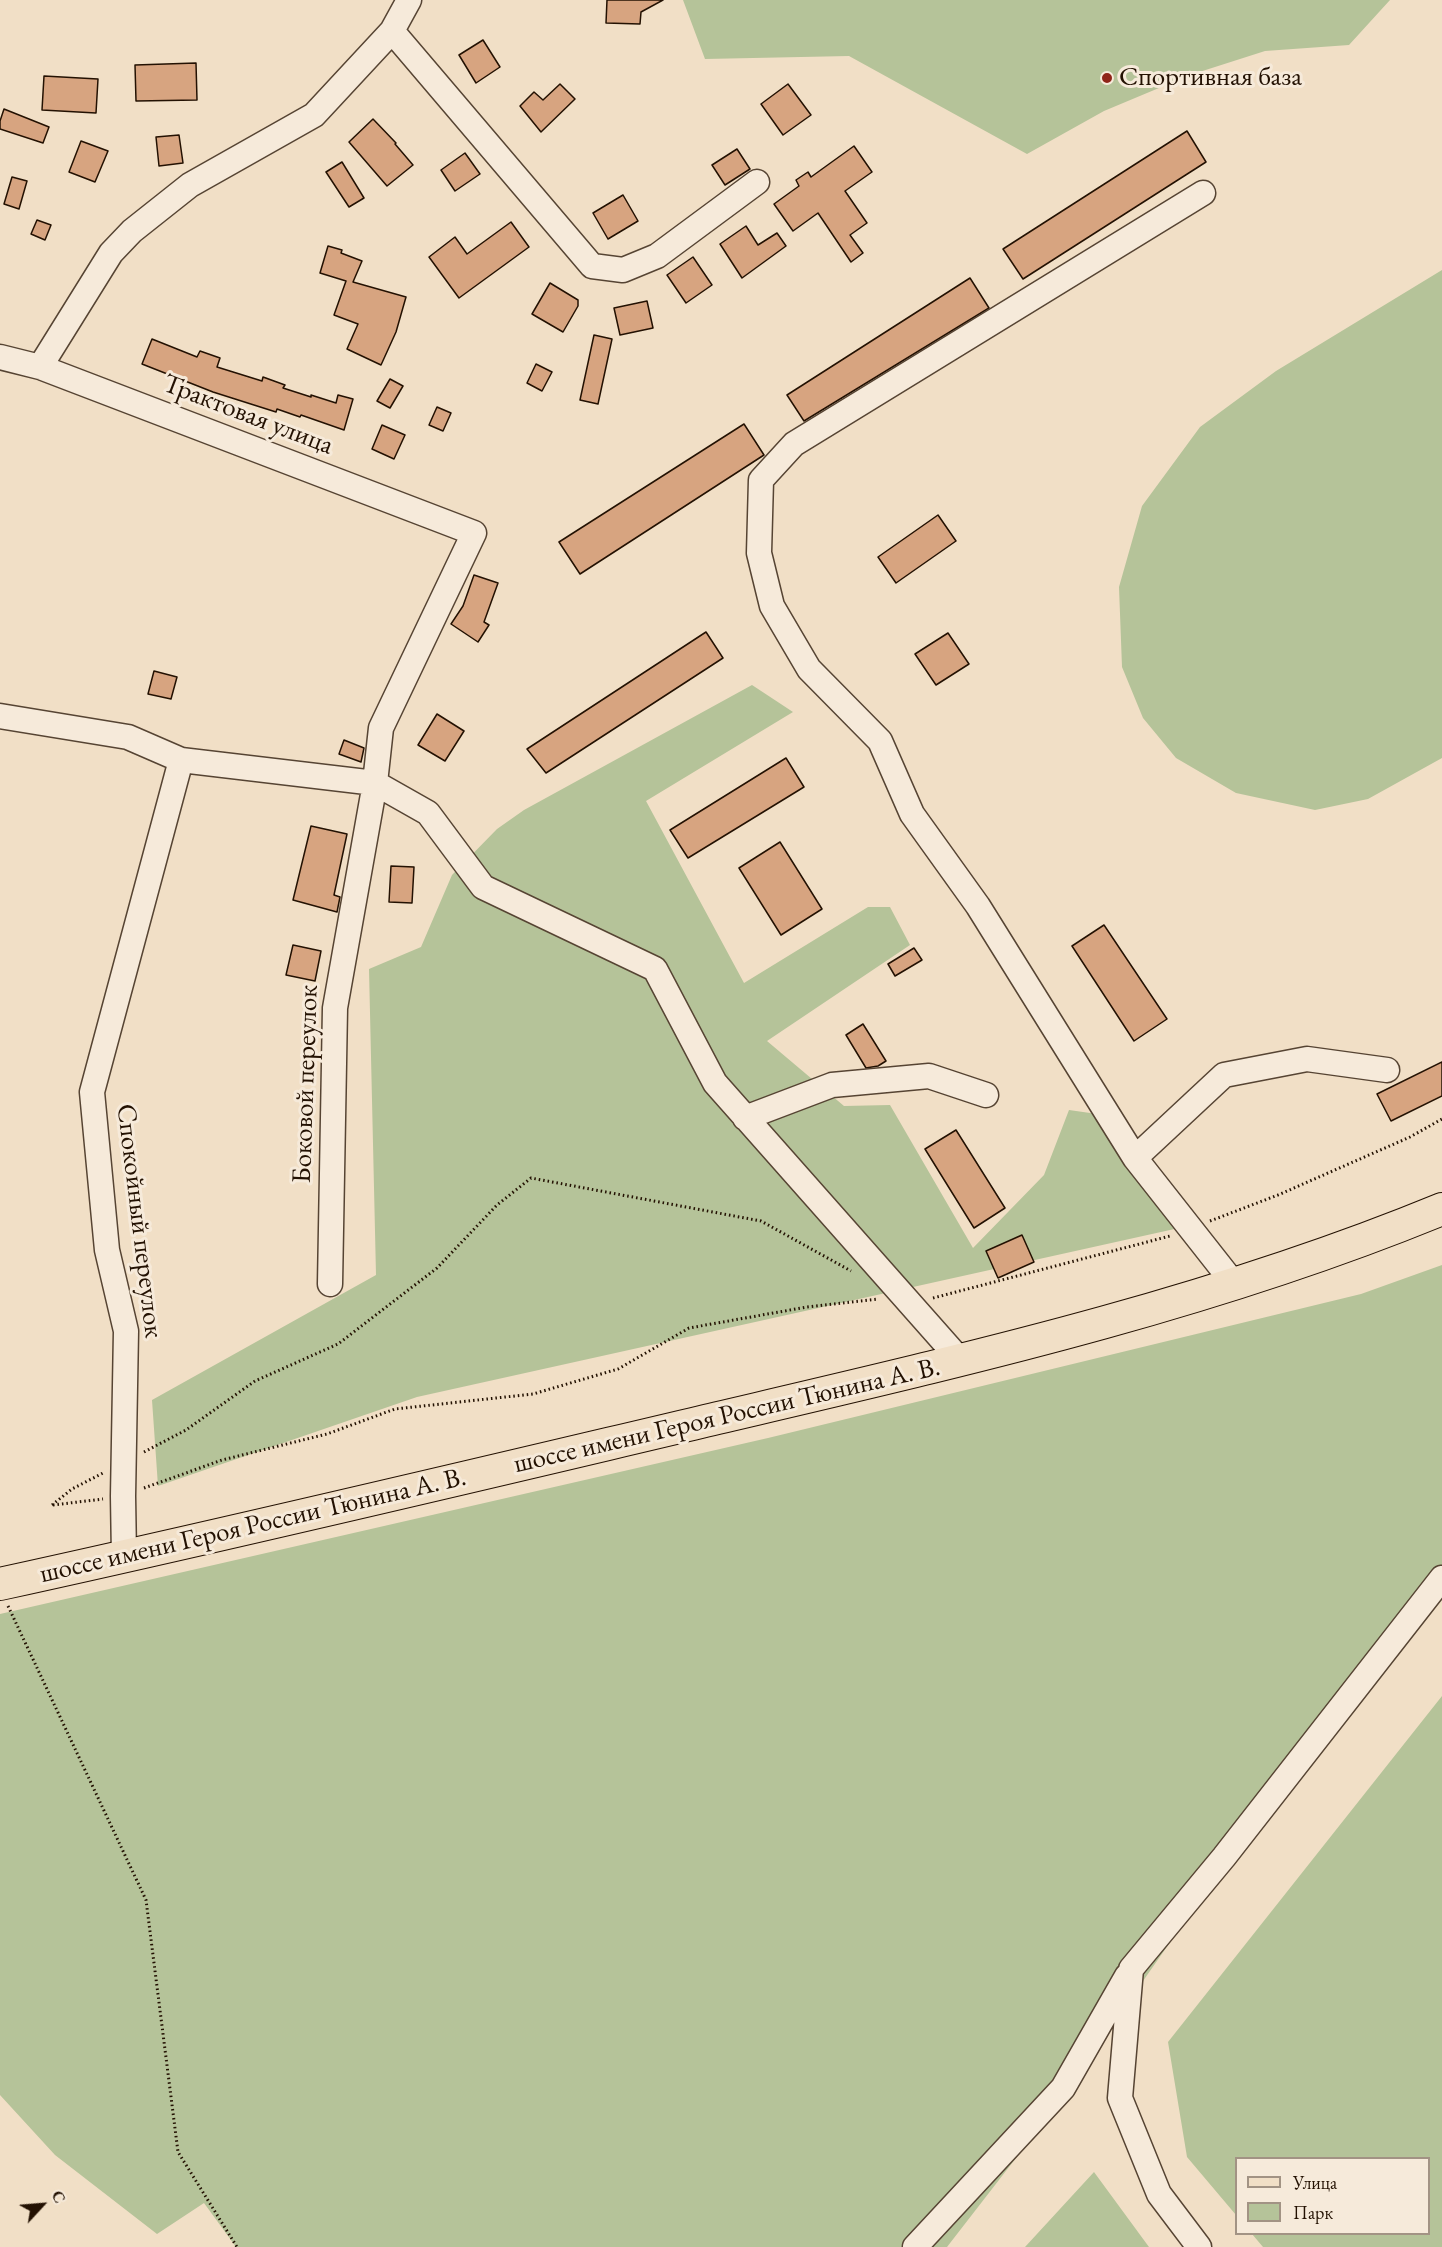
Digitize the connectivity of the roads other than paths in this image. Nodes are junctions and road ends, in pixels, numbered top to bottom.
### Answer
1 (409, 0) edge
2 (392, 31) junction
3 (758, 182) dead end
4 (1203, 193) dead end
5 (0, 357) edge
6 (40, 367) junction
7 (474, 533) joint
8 (0, 716) edge
9 (181, 760) junction
10 (375, 783) junction
11 (1387, 1070) dead end
12 (986, 1095) dead end
13 (746, 1118) junction
14 (1135, 1158) junction
15 (1442, 1209) edge
16 (330, 1284) dead end
17 (1235, 1285) junction
18 (961, 1361) junction
19 (124, 1557) junction
20 (1442, 1578) edge
21 (1, 1584) edge
22 (1131, 1969) junction
23 (915, 2247) edge
24 (1199, 2247) edge

1 - 2 street
2 - 3 street
2 - 6 street
4 - 14 street
5 - 6 street, Трактовая улица
6 - 7 street, Трактовая улица
7 - 10 street, Боковой переулок
8 - 9 street
9 - 10 street
9 - 19 street, Спокойный переулок
10 - 13 street
10 - 16 street, Боковой переулок
11 - 14 street
12 - 13 street
13 - 18 street
14 - 17 street
15 - 17 main road, шоссе имени Героя России Тюнина А. В.
17 - 18 main road, шоссе имени Героя России Тюнина А. В.
18 - 19 main road, шоссе имени Героя России Тюнина А. В.
19 - 21 main road, шоссе имени Героя России Тюнина А. В.
20 - 22 street
22 - 23 street
22 - 24 street

